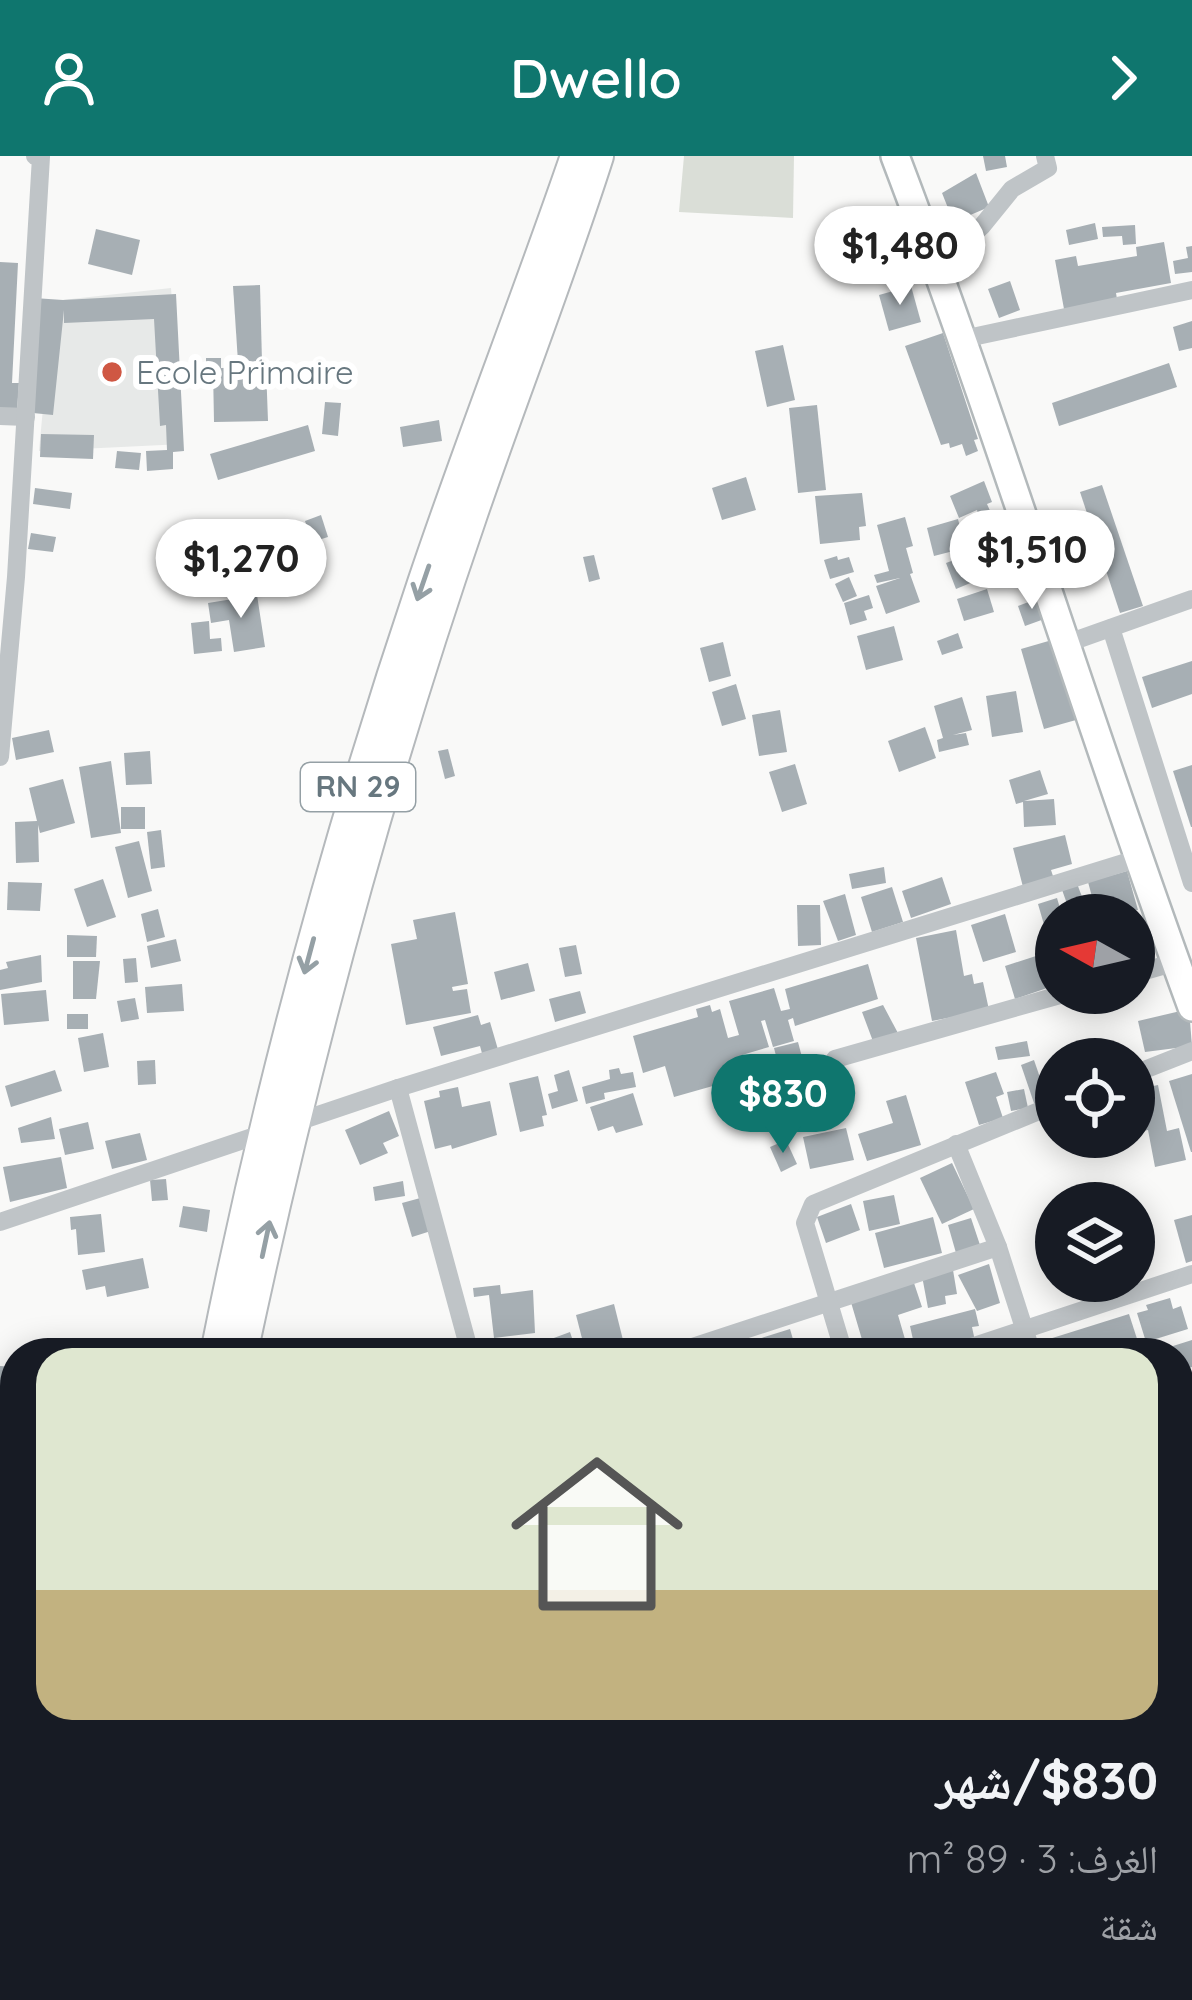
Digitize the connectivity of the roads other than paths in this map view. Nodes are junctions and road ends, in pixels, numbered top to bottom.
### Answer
1 (35, 156) edge
2 (576, 156) edge
3 (598, 156) edge
4 (895, 156) edge
5 (1046, 156) edge
6 (937, 267) junction
7 (1192, 290) edge
8 (963, 339) junction
9 (0, 416) edge
10 (26, 417) junction
11 (8, 576) edge
12 (1192, 599) edge
13 (1111, 628) junction
14 (1067, 643) junction
15 (0, 757) edge
16 (1136, 859) junction
17 (1192, 883) edge
18 (1175, 962) junction
19 (1155, 968) edge
20 (1035, 1002) edge
21 (1192, 1006) edge
22 (1192, 1051) edge
23 (835, 1060) dead end
24 (1155, 1066) edge
25 (398, 1088) junction
26 (1035, 1113) edge
27 (296, 1123) junction
28 (264, 1136) junction
29 (956, 1144) junction
30 (0, 1222) edge
31 (998, 1247) junction
32 (1192, 1274) edge
33 (828, 1304) junction
34 (1023, 1328) junction
35 (220, 1338) edge
36 (246, 1338) edge
37 (466, 1338) edge
38 (721, 1338) edge
39 (839, 1338) edge
40 (995, 1338) edge
41 (1027, 1338) edge

1 - 10 street
2 -> 28 highway, RN 29
3 - 27 highway, RN 29
4 - 6 main road
5 - 6 street
6 - 8 main road
7 - 8 street
8 - 14 main road
9 - 10 street
10 - 11 street
11 - 15 street
12 - 13 street
13 - 14 street
13 - 17 street
14 - 16 main road
16 - 18 main road
16 - 25 street
18 - 19 street
18 - 21 main road
20 - 23 street
22 - 24 street
25 - 27 street
25 - 37 street
26 - 29 street
27 - 28 street
36 -> 27 highway, RN 29
28 - 30 street
28 - 35 highway, RN 29
29 - 31 street
29 - 33 street
31 - 33 street
31 - 34 street
32 - 34 street
33 - 38 street
33 - 39 street
34 - 40 street
34 - 41 street

